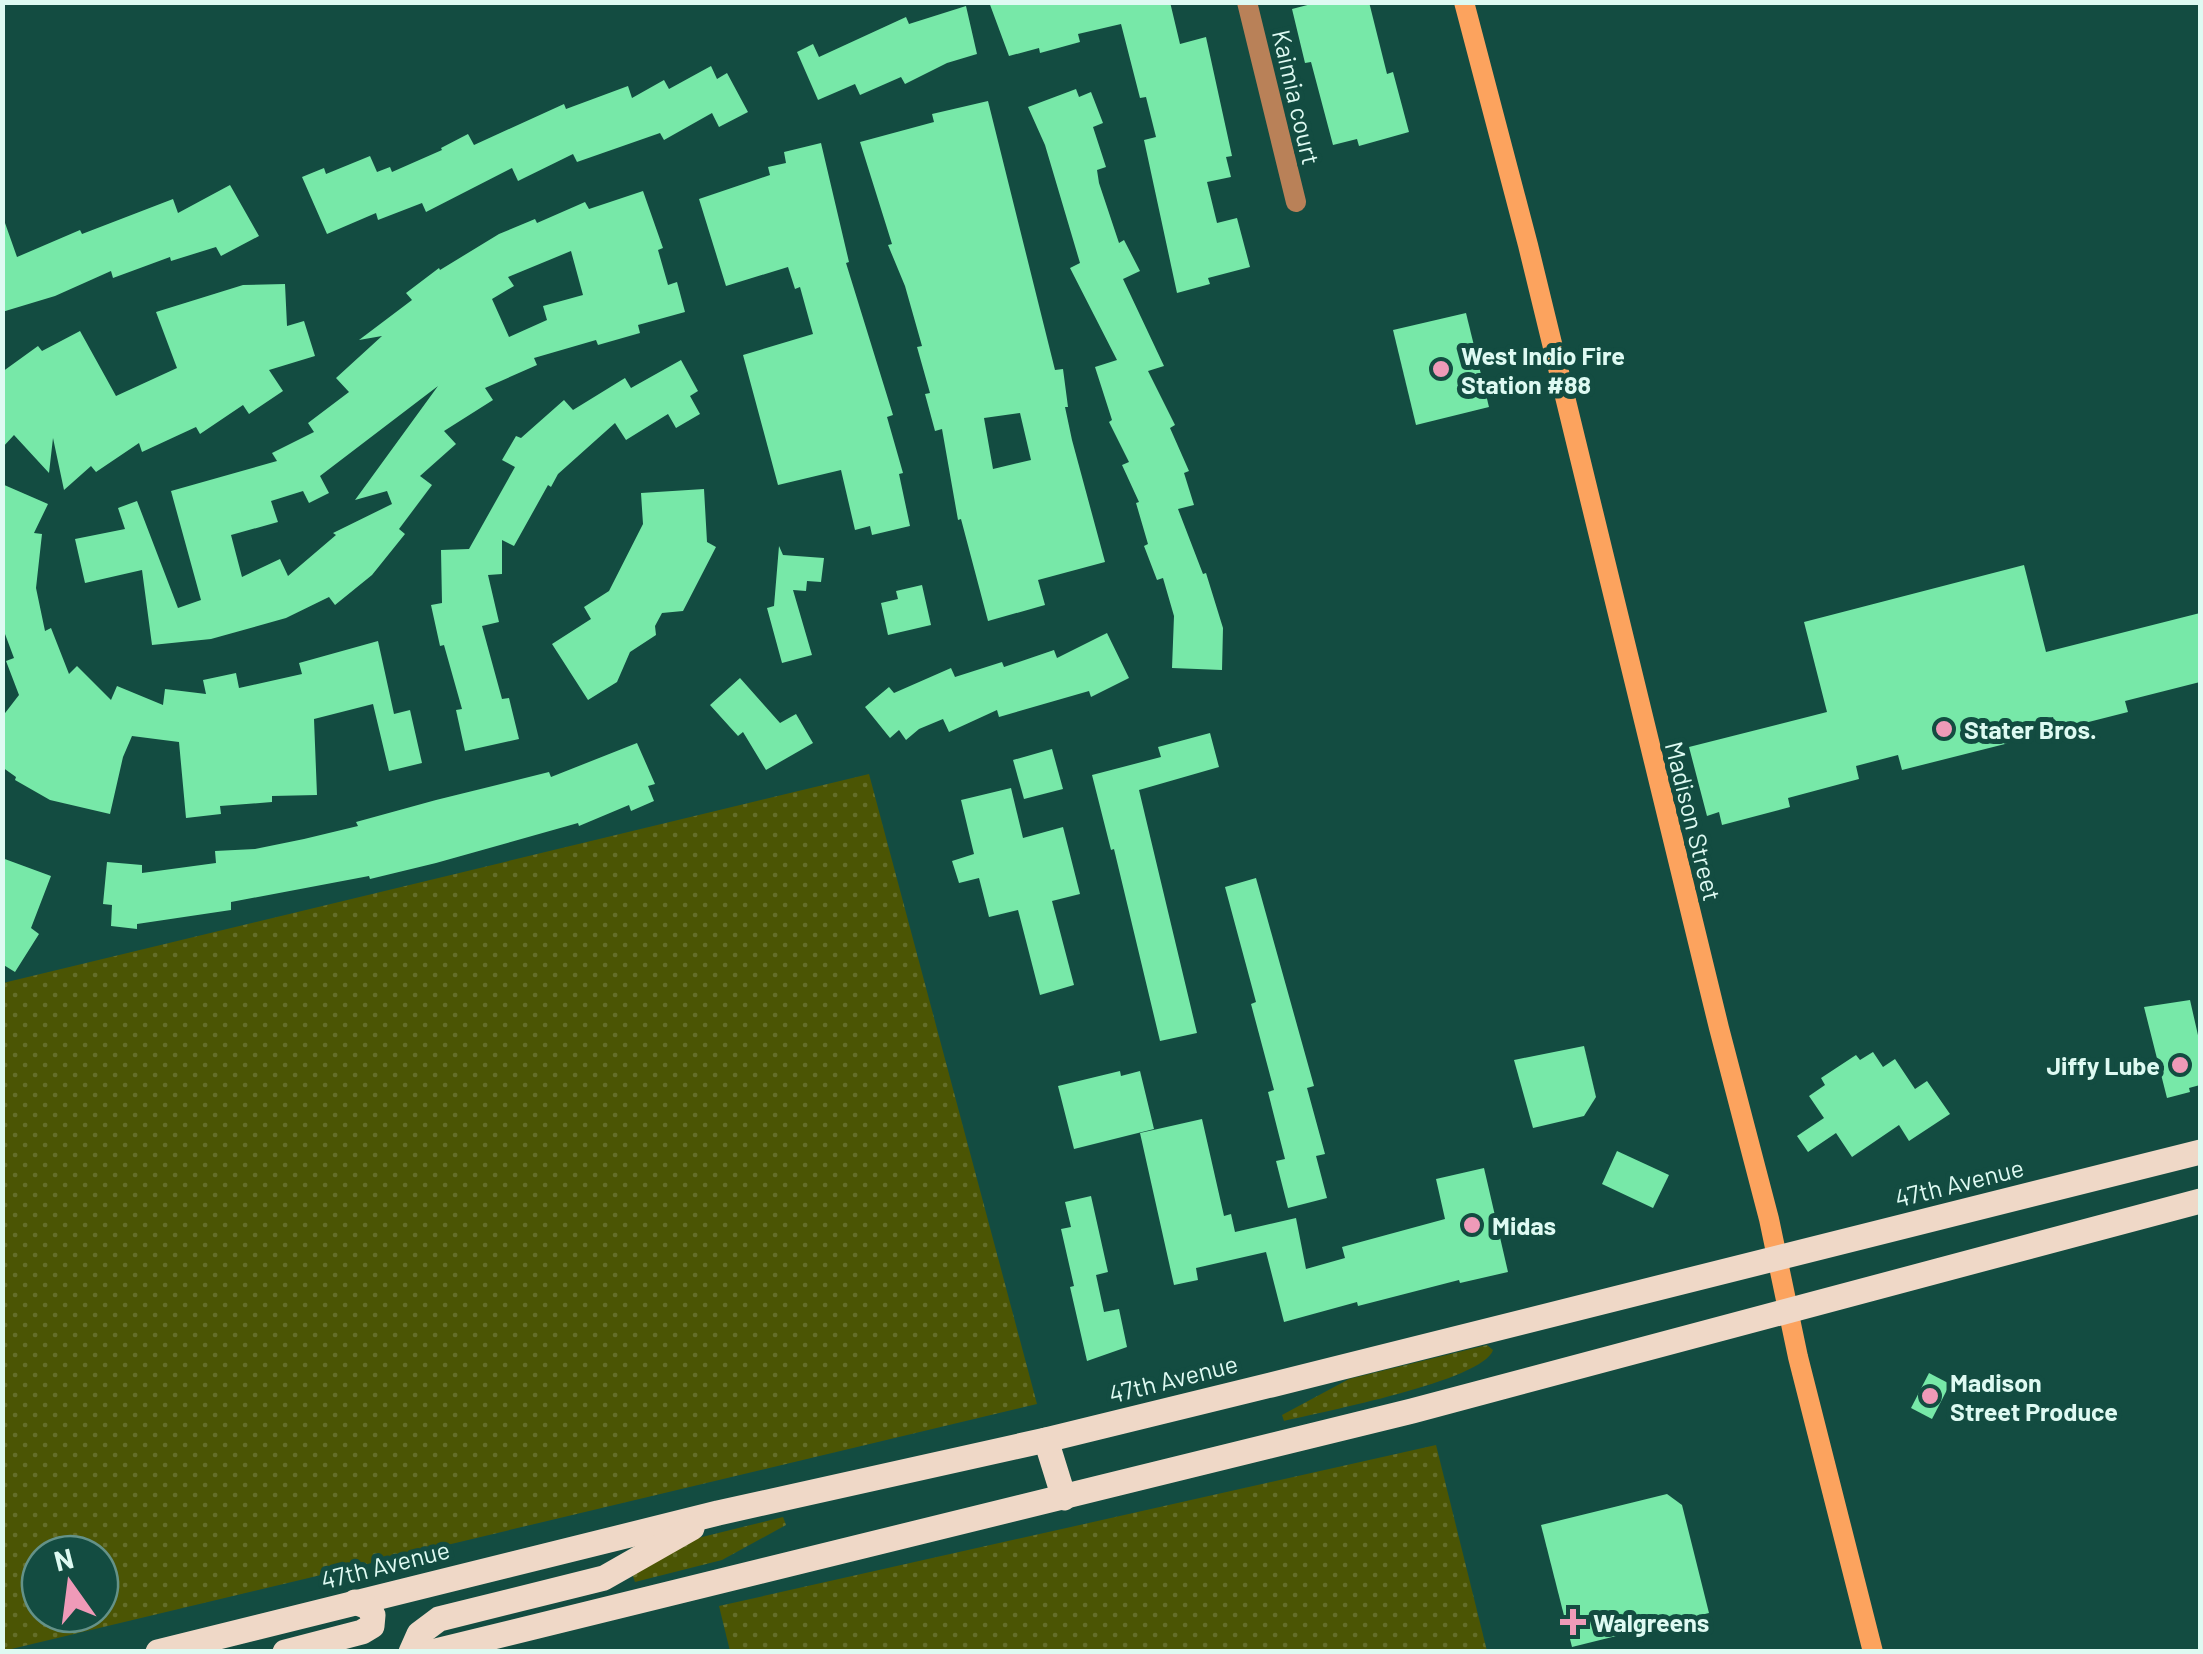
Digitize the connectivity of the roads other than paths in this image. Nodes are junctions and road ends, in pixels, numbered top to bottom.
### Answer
1 (1247, 2) edge
2 (1464, 2) edge
3 (1296, 202) dead end
4 (2200, 1152) edge
5 (2200, 1201) edge
6 (1777, 1258) junction
7 (1788, 1310) junction
8 (1046, 1440) junction
9 (1064, 1498) junction
10 (718, 1513) junction
11 (355, 1602) junction
12 (158, 1652) edge
13 (284, 1652) edge
14 (411, 1652) edge
15 (432, 1652) edge
16 (1873, 1652) edge

1 - 3 street, Kaimia court
2 - 6 main road, Madison Street
4 - 6 main road, 47th Avenue
5 - 7 main road
6 - 7 main road, Madison Street
6 - 8 main road, 47th Avenue
7 - 9 main road
7 - 16 main road, Madison Street
8 - 9 main road
8 - 10 main road, 47th Avenue
9 - 15 main road
10 - 11 main road, 47th Avenue
10 - 14 main road
11 - 12 main road, 47th Avenue
11 - 13 main road

